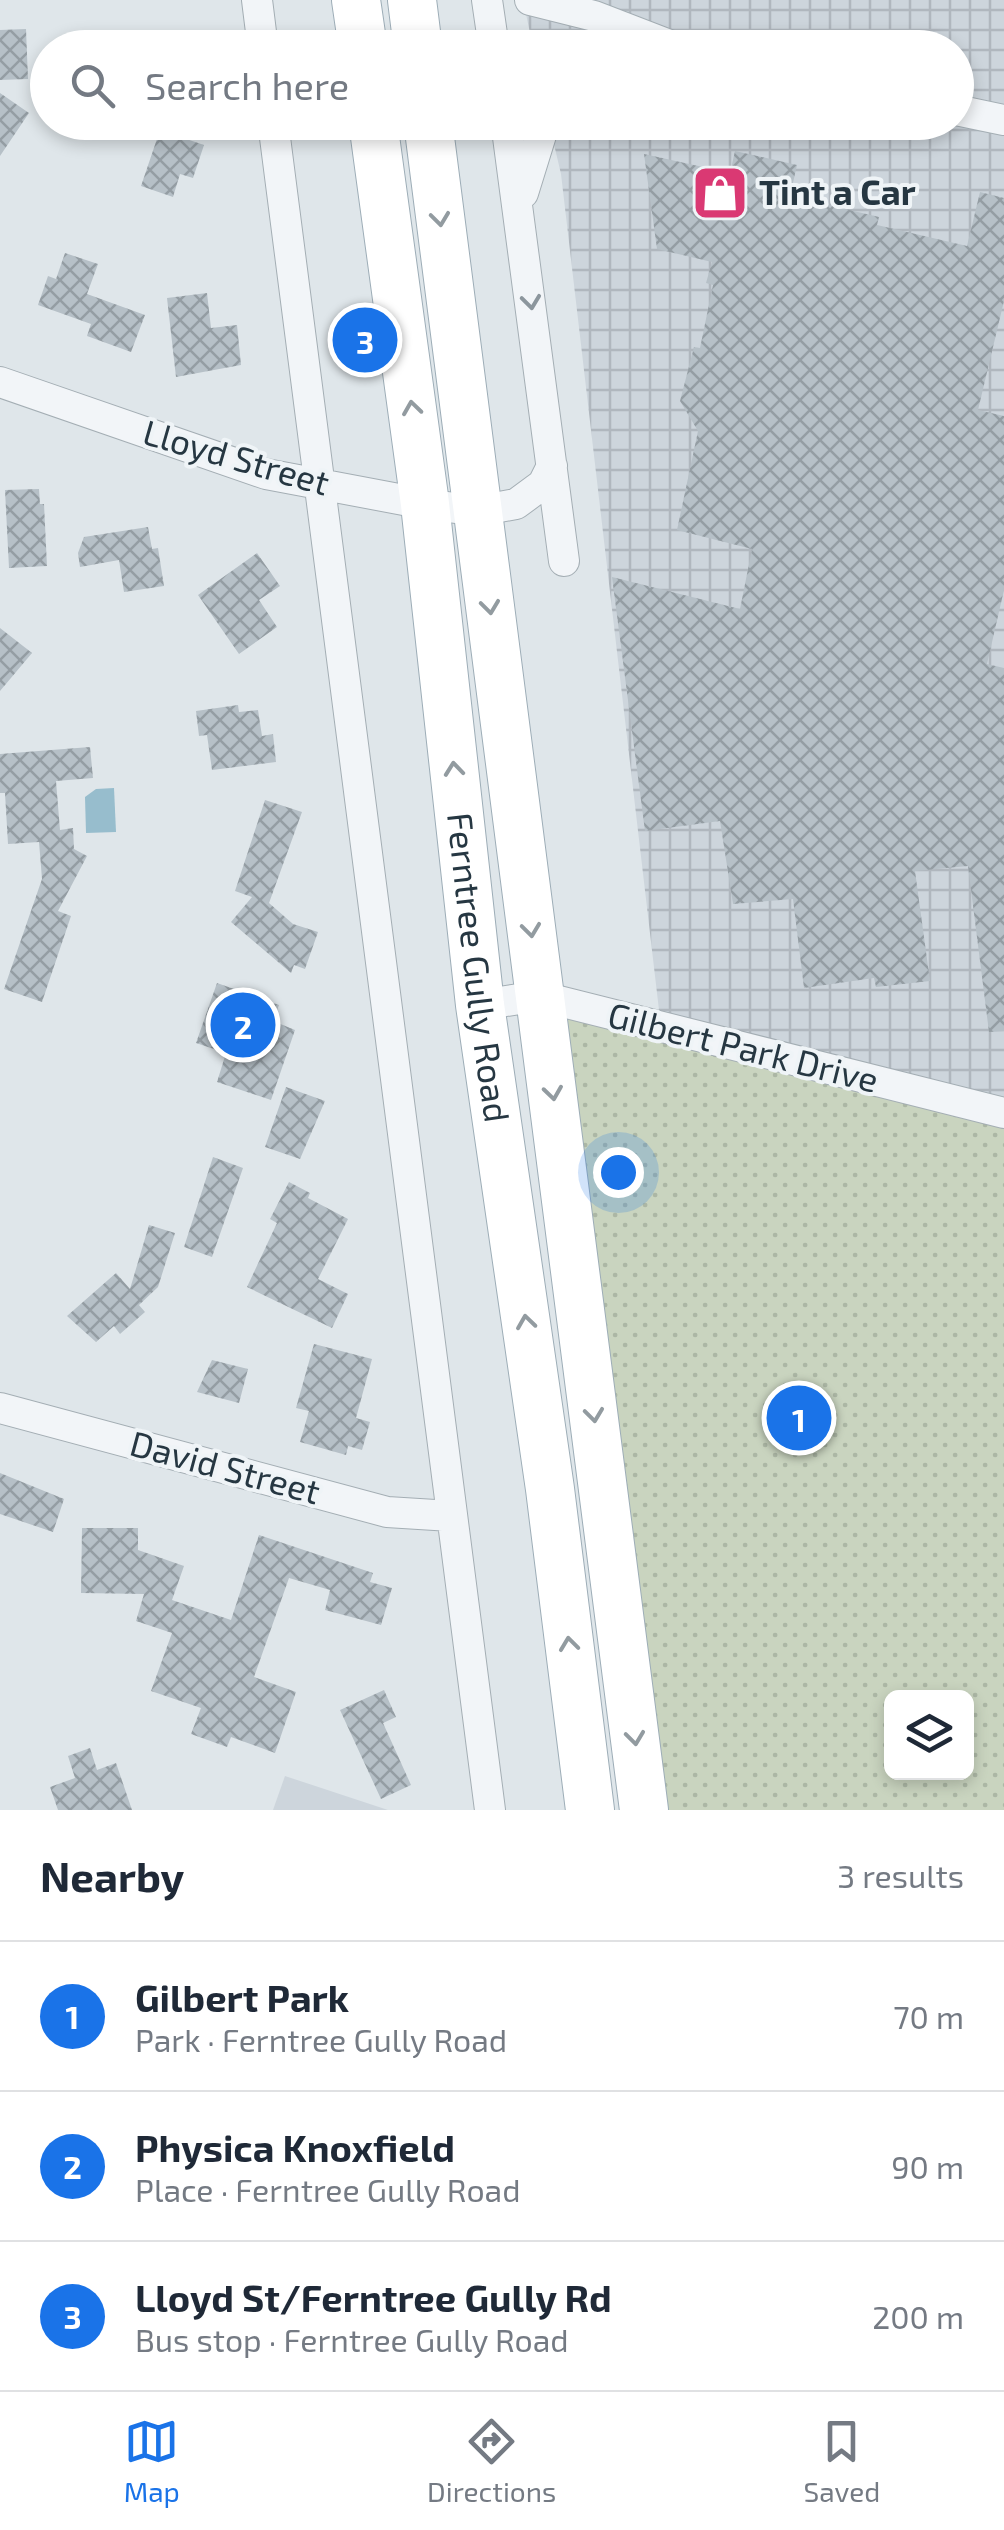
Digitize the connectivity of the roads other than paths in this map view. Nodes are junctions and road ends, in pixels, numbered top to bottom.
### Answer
1 (257, 0) edge
2 (356, 0) edge
3 (412, 0) edge
4 (487, 0) edge
5 (530, 0) edge
6 (261, 30) edge
7 (360, 30) edge
8 (416, 30) edge
9 (491, 30) edge
10 (628, 30) edge
11 (974, 114) edge
12 (1004, 120) edge
13 (275, 140) edge
14 (375, 140) edge
15 (430, 140) edge
16 (509, 140) edge
17 (539, 140) edge
18 (519, 205) junction
19 (0, 382) edge
20 (552, 466) junction
21 (319, 486) junction
22 (426, 504) junction
23 (478, 510) junction
24 (564, 561) dead end
25 (540, 996) junction
26 (480, 1005) junction
27 (1004, 1113) edge
28 (0, 1408) edge
29 (451, 1516) junction
30 (490, 1810) edge
31 (590, 1810) edge
32 (644, 1810) edge

1 - 6 street
2 - 7 main road
3 - 8 main road
4 - 9 street
5 - 10 street
11 - 12 street
13 - 21 street
22 -> 14 main road, Ferntree Gully Road
15 -> 23 main road, Ferntree Gully Road
16 - 18 street
17 - 18 street
18 -> 20 street
19 - 21 street, Lloyd Street
20 - 23 street
20 - 24 street
21 - 22 street, Lloyd Street
21 - 29 street
22 - 23 street, Lloyd Street
26 -> 22 main road, Ferntree Gully Road
23 -> 25 main road, Ferntree Gully Road
25 - 26 street, Gilbert Park Drive
25 - 27 street, Gilbert Park Drive
25 -> 32 main road, Ferntree Gully Road
31 -> 26 main road, Ferntree Gully Road
28 - 29 street, David Street
29 - 30 street

